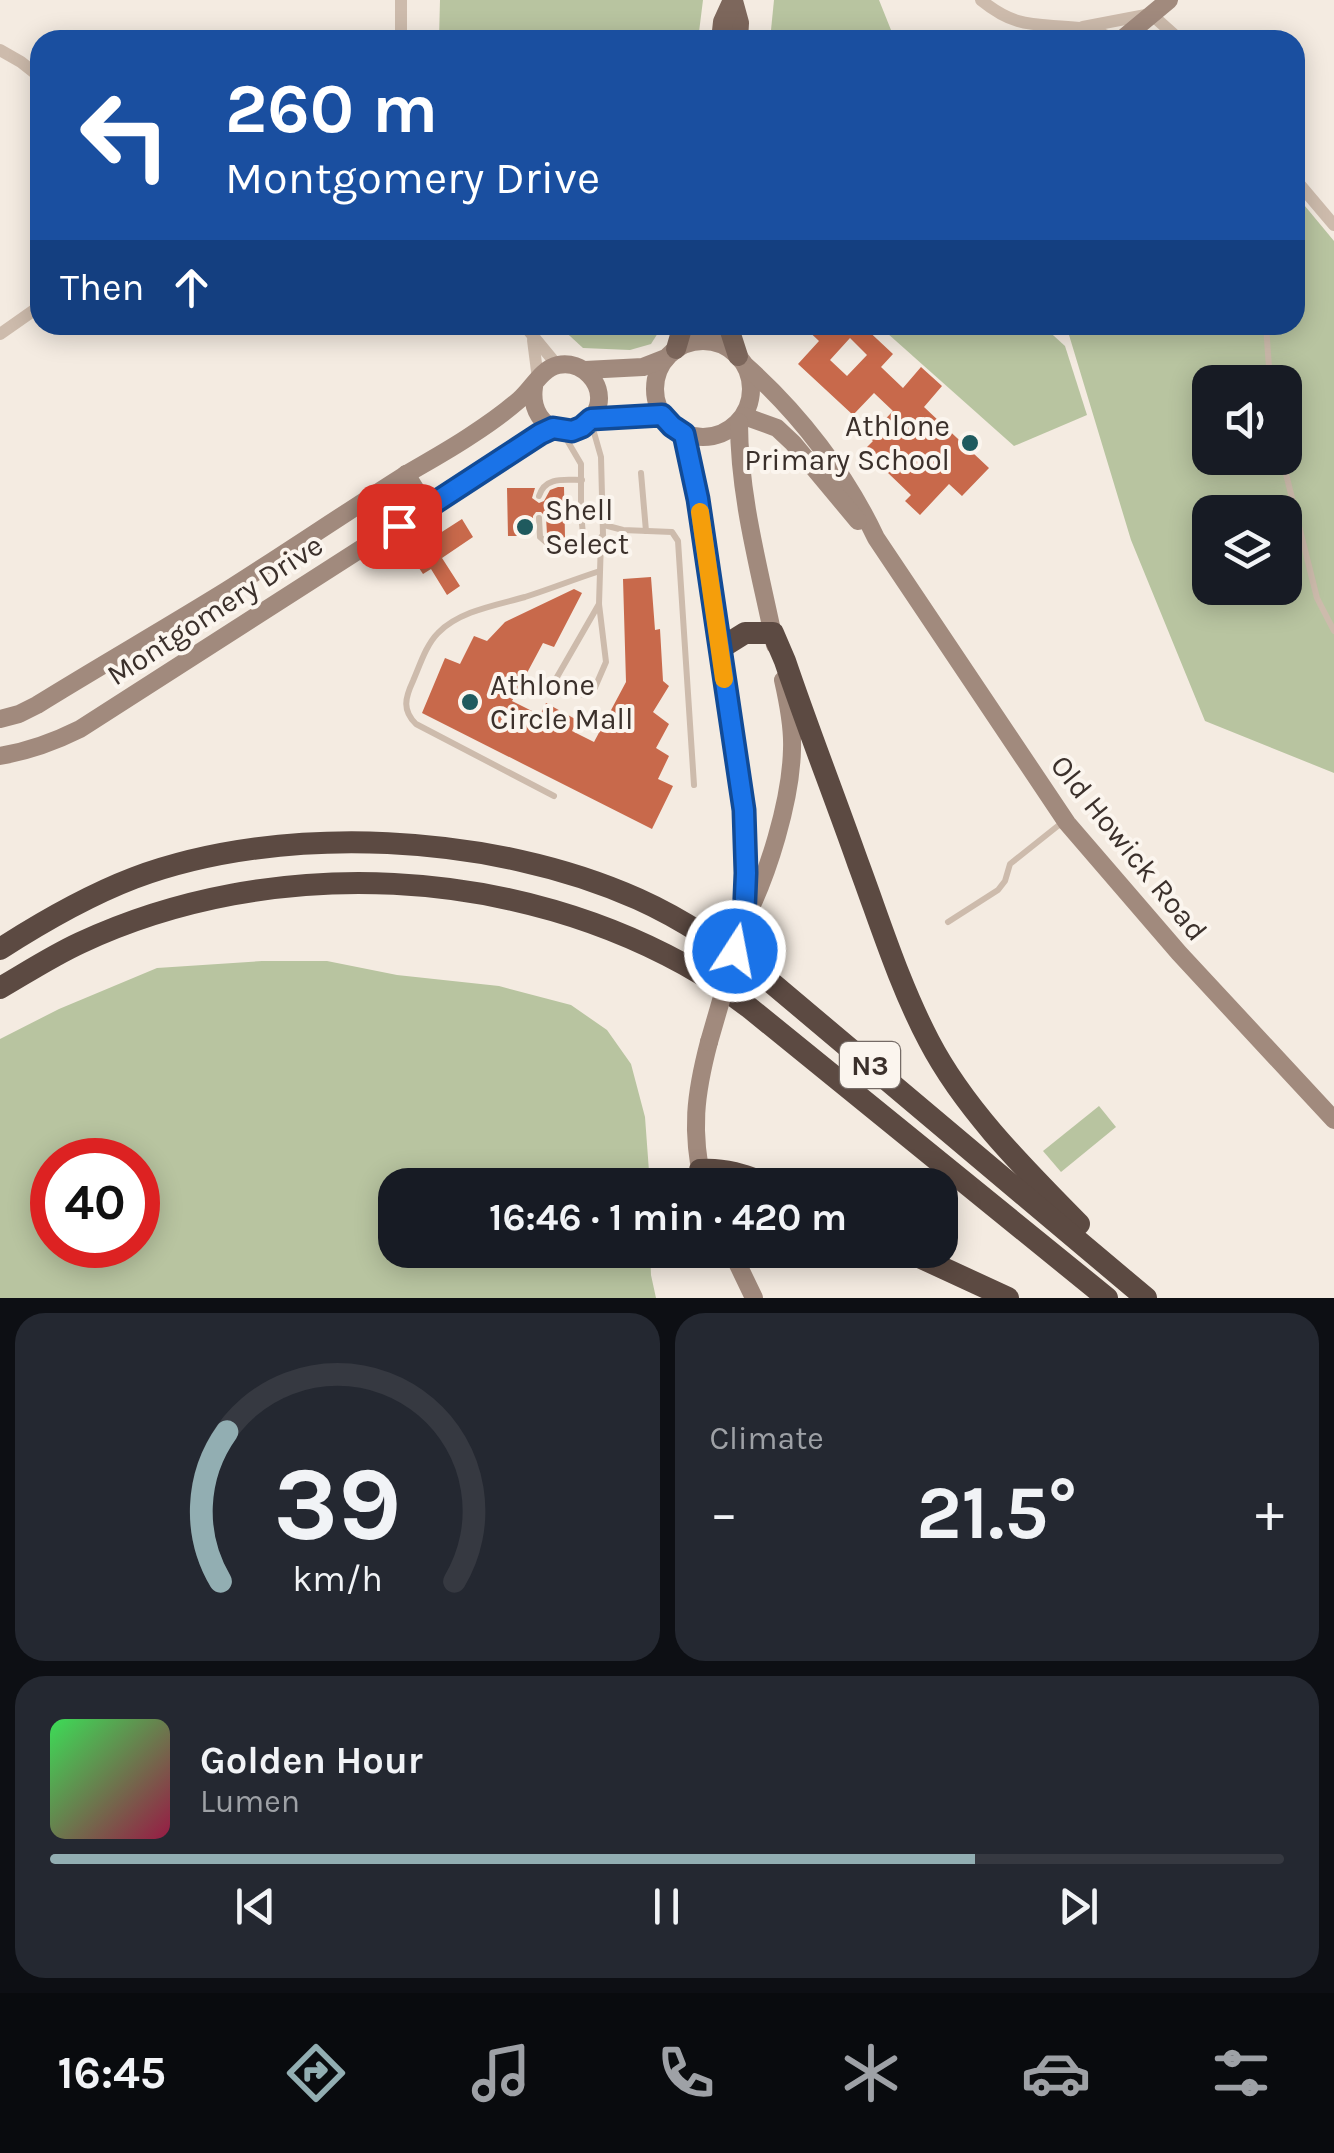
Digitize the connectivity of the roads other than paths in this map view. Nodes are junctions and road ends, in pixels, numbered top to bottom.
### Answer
1 (401, 0) edge
2 (981, 0) edge
3 (1170, 0) edge
4 (733, 1) edge
5 (1151, 14) junction
6 (1081, 28) junction
7 (401, 30) edge
8 (722, 30) edge
9 (739, 30) edge
10 (1087, 30) edge
11 (1131, 30) edge
12 (1169, 30) edge
13 (0, 50) edge
14 (30, 69) edge
15 (1305, 191) edge
16 (1334, 224) edge
17 (30, 313) edge
18 (0, 334) edge
19 (679, 335) edge
20 (732, 335) edge
21 (1267, 335) edge
22 (533, 337) joint
23 (671, 353) junction
24 (742, 361) junction
25 (557, 365) junction
26 (1269, 365) edge
27 (584, 370) junction
28 (536, 383) junction
29 (662, 415) junction
30 (742, 419) junction
31 (591, 420) junction
32 (557, 430) junction
33 (684, 434) junction
34 (641, 472) dead end
35 (406, 474) junction
36 (1286, 475) edge
37 (582, 480) junction
38 (539, 496) dead end
39 (427, 508) junction
40 (539, 518) dead end
41 (604, 526) junction
42 (646, 531) junction
43 (876, 538) junction
44 (601, 540) junction
45 (547, 544) dead end
46 (566, 544) dead end
47 (584, 544) junction
48 (600, 571) junction
49 (599, 604) junction
50 (1334, 632) edge
51 (773, 633) junction
52 (721, 648) junction
53 (0, 719) edge
54 (0, 756) edge
55 (694, 785) dead end
56 (554, 796) dead end
57 (1064, 820) junction
58 (744, 921) junction
59 (948, 922) dead end
60 (0, 949) edge
61 (0, 988) edge
62 (1334, 1120) edge
63 (700, 1168) edge
64 (740, 1268) edge
65 (943, 1268) edge
66 (754, 1298) edge
67 (1008, 1298) edge
68 (1107, 1298) edge
69 (1150, 1298) edge

1 - 7 street
2 - 6 street
3 - 5 street
4 - 8 main road
4 - 9 main road
5 - 6 street
5 - 11 street
5 - 12 street
6 - 10 street
13 - 14 street
15 - 16 street
17 - 18 street
19 - 23 main road
20 - 24 main road
21 - 26 lane
22 - 25 street
22 - 28 street
23 - 24 street
23 - 27 street
23 - 29 street
24 - 30 street
24 - 43 street, Old Howick Road
25 - 27 street
25 - 28 street
27 - 31 street
28 - 32 street
28 - 35 street, Montgomery Drive
29 - 31 street
29 - 33 street
30 - 33 street
30 - 43 street, Old Howick Road
30 - 51 street
31 - 32 street
31 - 41 lane
32 - 37 lane
32 - 39 street, Montgomery Drive
33 - 52 street
34 - 42 lane
35 - 39 street
35 - 53 street, Montgomery Drive
36 - 50 lane
37 - 38 lane
37 - 47 lane
39 - 54 street, Montgomery Drive
40 - 45 lane
41 - 42 lane
41 - 44 lane
42 - 55 lane
43 - 57 street, Old Howick Road
44 - 47 lane
44 - 48 lane
46 - 47 lane
48 - 49 lane
48 - 56 lane
49 - 49 lane
51 - 52 highway
51 - 58 street
51 - 69 highway
52 - 58 street
57 - 59 lane
57 - 62 street, Old Howick Road
58 - 63 street, bridge
60 - 69 highway, N3
61 - 68 highway, N3
64 - 66 street
65 - 67 highway

